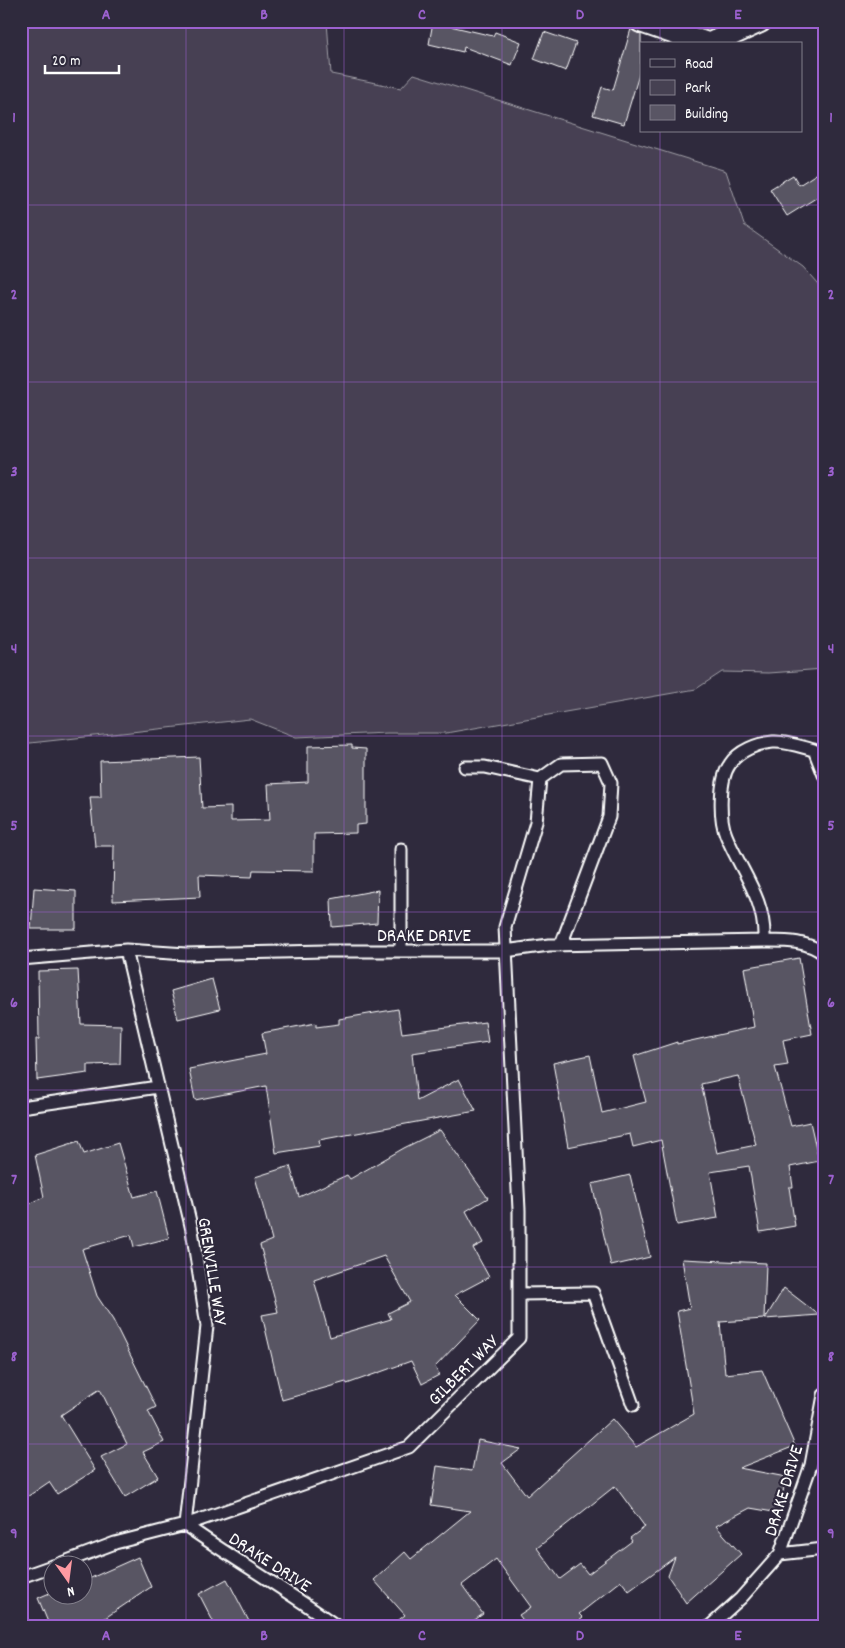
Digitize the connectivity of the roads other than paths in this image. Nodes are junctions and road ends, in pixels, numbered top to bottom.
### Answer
1 (641, 21) edge
2 (760, 21) edge
3 (700, 42) edge
4 (714, 42) edge
5 (466, 767) dead end
6 (824, 774) edge
7 (540, 779) junction
8 (401, 849) dead end
9 (764, 941) junction
10 (561, 945) junction
11 (126, 950) junction
12 (822, 950) edge
13 (401, 951) junction
14 (506, 951) junction
15 (21, 959) edge
16 (158, 1087) junction
17 (21, 1107) edge
18 (519, 1294) junction
19 (824, 1395) edge
20 (633, 1404) dead end
21 (185, 1525) junction
22 (824, 1549) edge
23 (780, 1554) junction
24 (80, 1556) edge
25 (42, 1570) edge
26 (21, 1577) edge
27 (21, 1621) edge
28 (24, 1627) edge
29 (338, 1627) edge
30 (709, 1627) edge

1 - 3 street
2 - 4 street
5 - 7 lane
6 - 9 lane
7 - 10 lane
7 - 14 lane, GILBERT WAY
8 - 13 lane
9 - 10 lane, DRAKE DRIVE
9 - 12 lane, DRAKE DRIVE
10 - 14 lane, DRAKE DRIVE
11 - 13 lane, DRAKE DRIVE
11 - 15 lane, DRAKE DRIVE
11 - 16 lane, GRENVILLE WAY
13 - 14 lane, DRAKE DRIVE
14 - 18 lane, GILBERT WAY
16 - 17 lane
16 - 21 lane, GRENVILLE WAY
18 - 20 lane
18 - 21 lane, GILBERT WAY
19 - 23 lane, DRAKE DRIVE
21 - 24 lane
21 - 29 lane, DRAKE DRIVE
22 - 23 lane
23 - 30 lane, DRAKE DRIVE
25 - 26 lane
27 - 28 lane

